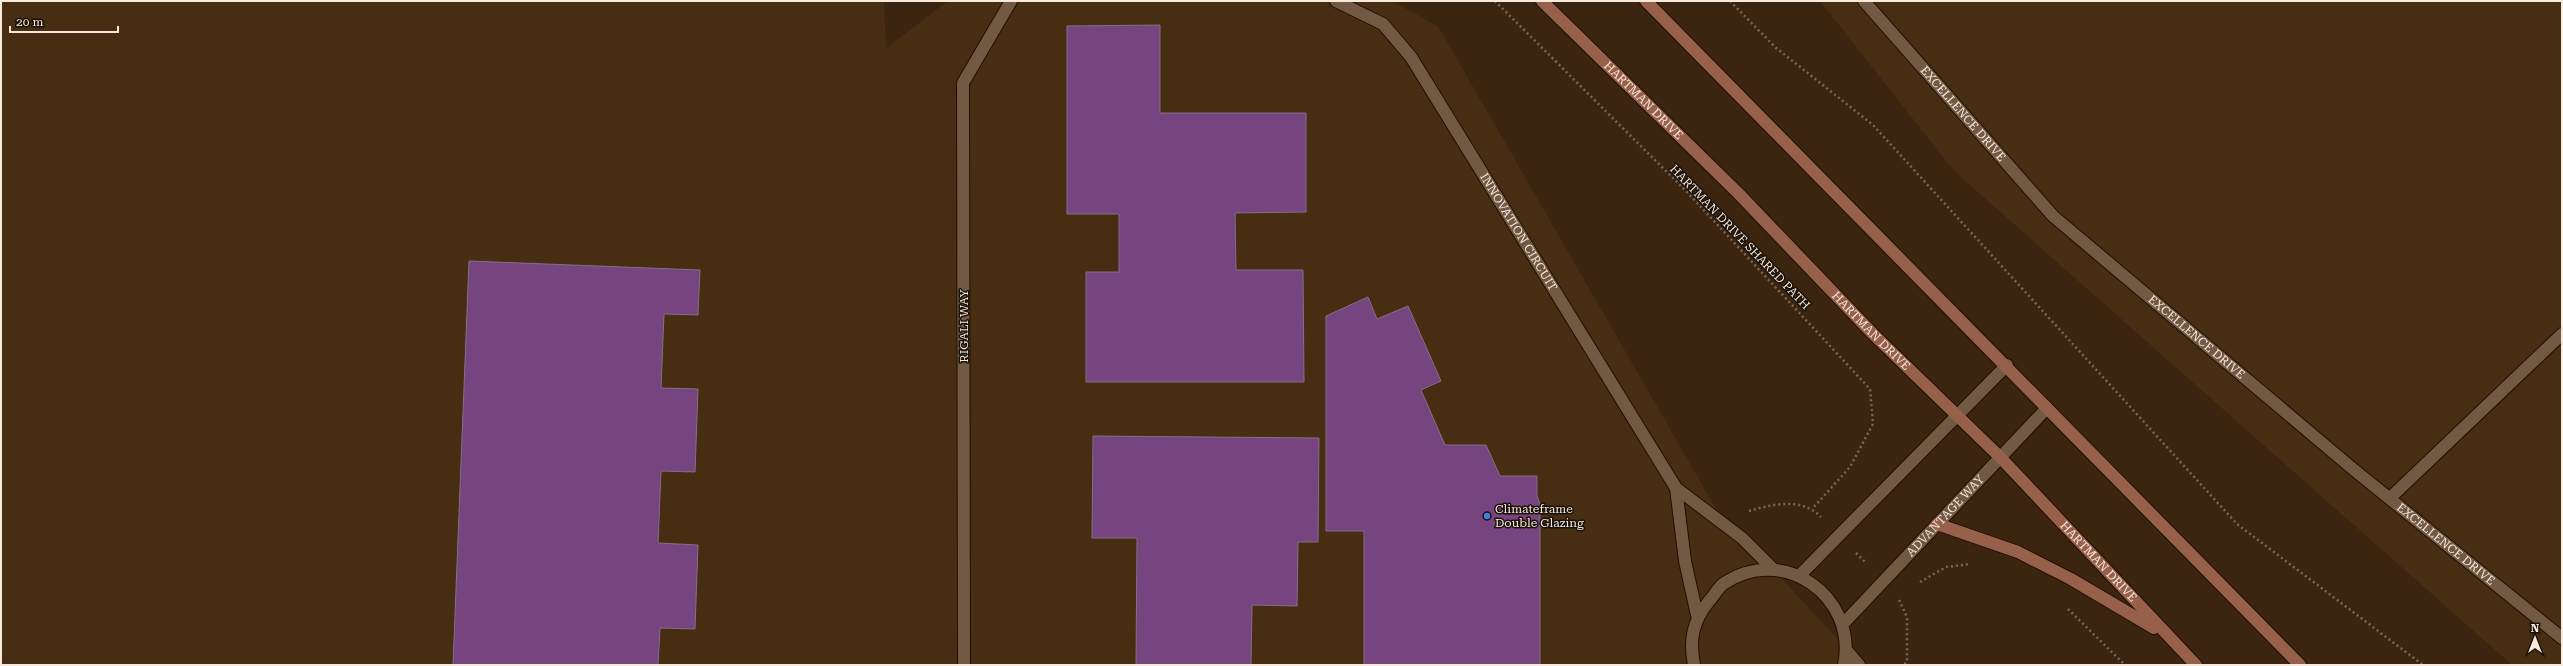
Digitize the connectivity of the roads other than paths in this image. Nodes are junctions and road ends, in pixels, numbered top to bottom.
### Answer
1 (1012, 1) edge
2 (1336, 1) edge
3 (1542, 1) edge
4 (1646, 1) edge
5 (1864, 1) edge
6 (2562, 334) edge
7 (2007, 366) junction
8 (2047, 408) junction
9 (1957, 415) junction
10 (2000, 457) junction
11 (1676, 488) junction
12 (2390, 498) junction
13 (1937, 524) junction
14 (1774, 570) junction
15 (1799, 576) junction
16 (1697, 615) junction
17 (1843, 624) junction
18 (2166, 634) junction
19 (2562, 638) edge
20 (1847, 651) junction
21 (964, 665) edge
22 (1694, 665) edge
23 (1844, 665) edge
24 (1859, 665) edge
25 (2196, 665) edge
26 (2300, 665) edge

1 - 21 street, RIGALI WAY
2 - 11 street, INNOVATION CIRCUIT
3 - 9 main road, HARTMAN DRIVE
4 - 7 main road
5 - 12 street, EXCELLENCE DRIVE
6 - 12 street
7 - 8 main road
7 - 9 street
8 - 10 street, ADVANTAGE WAY
8 - 26 main road
9 - 10 main road, HARTMAN DRIVE
9 - 15 street
10 - 13 street, ADVANTAGE WAY
10 - 18 main road, HARTMAN DRIVE
11 - 14 street, INNOVATION CIRCUIT
11 - 16 street, INNOVATION CIRCUIT
12 - 19 street, EXCELLENCE DRIVE
13 - 17 street, ADVANTAGE WAY
13 - 18 main road
14 - 15 street
14 - 16 street
15 - 17 street
16 - 22 street
17 - 20 street
18 - 25 main road, HARTMAN DRIVE
20 - 23 street
20 - 24 street

